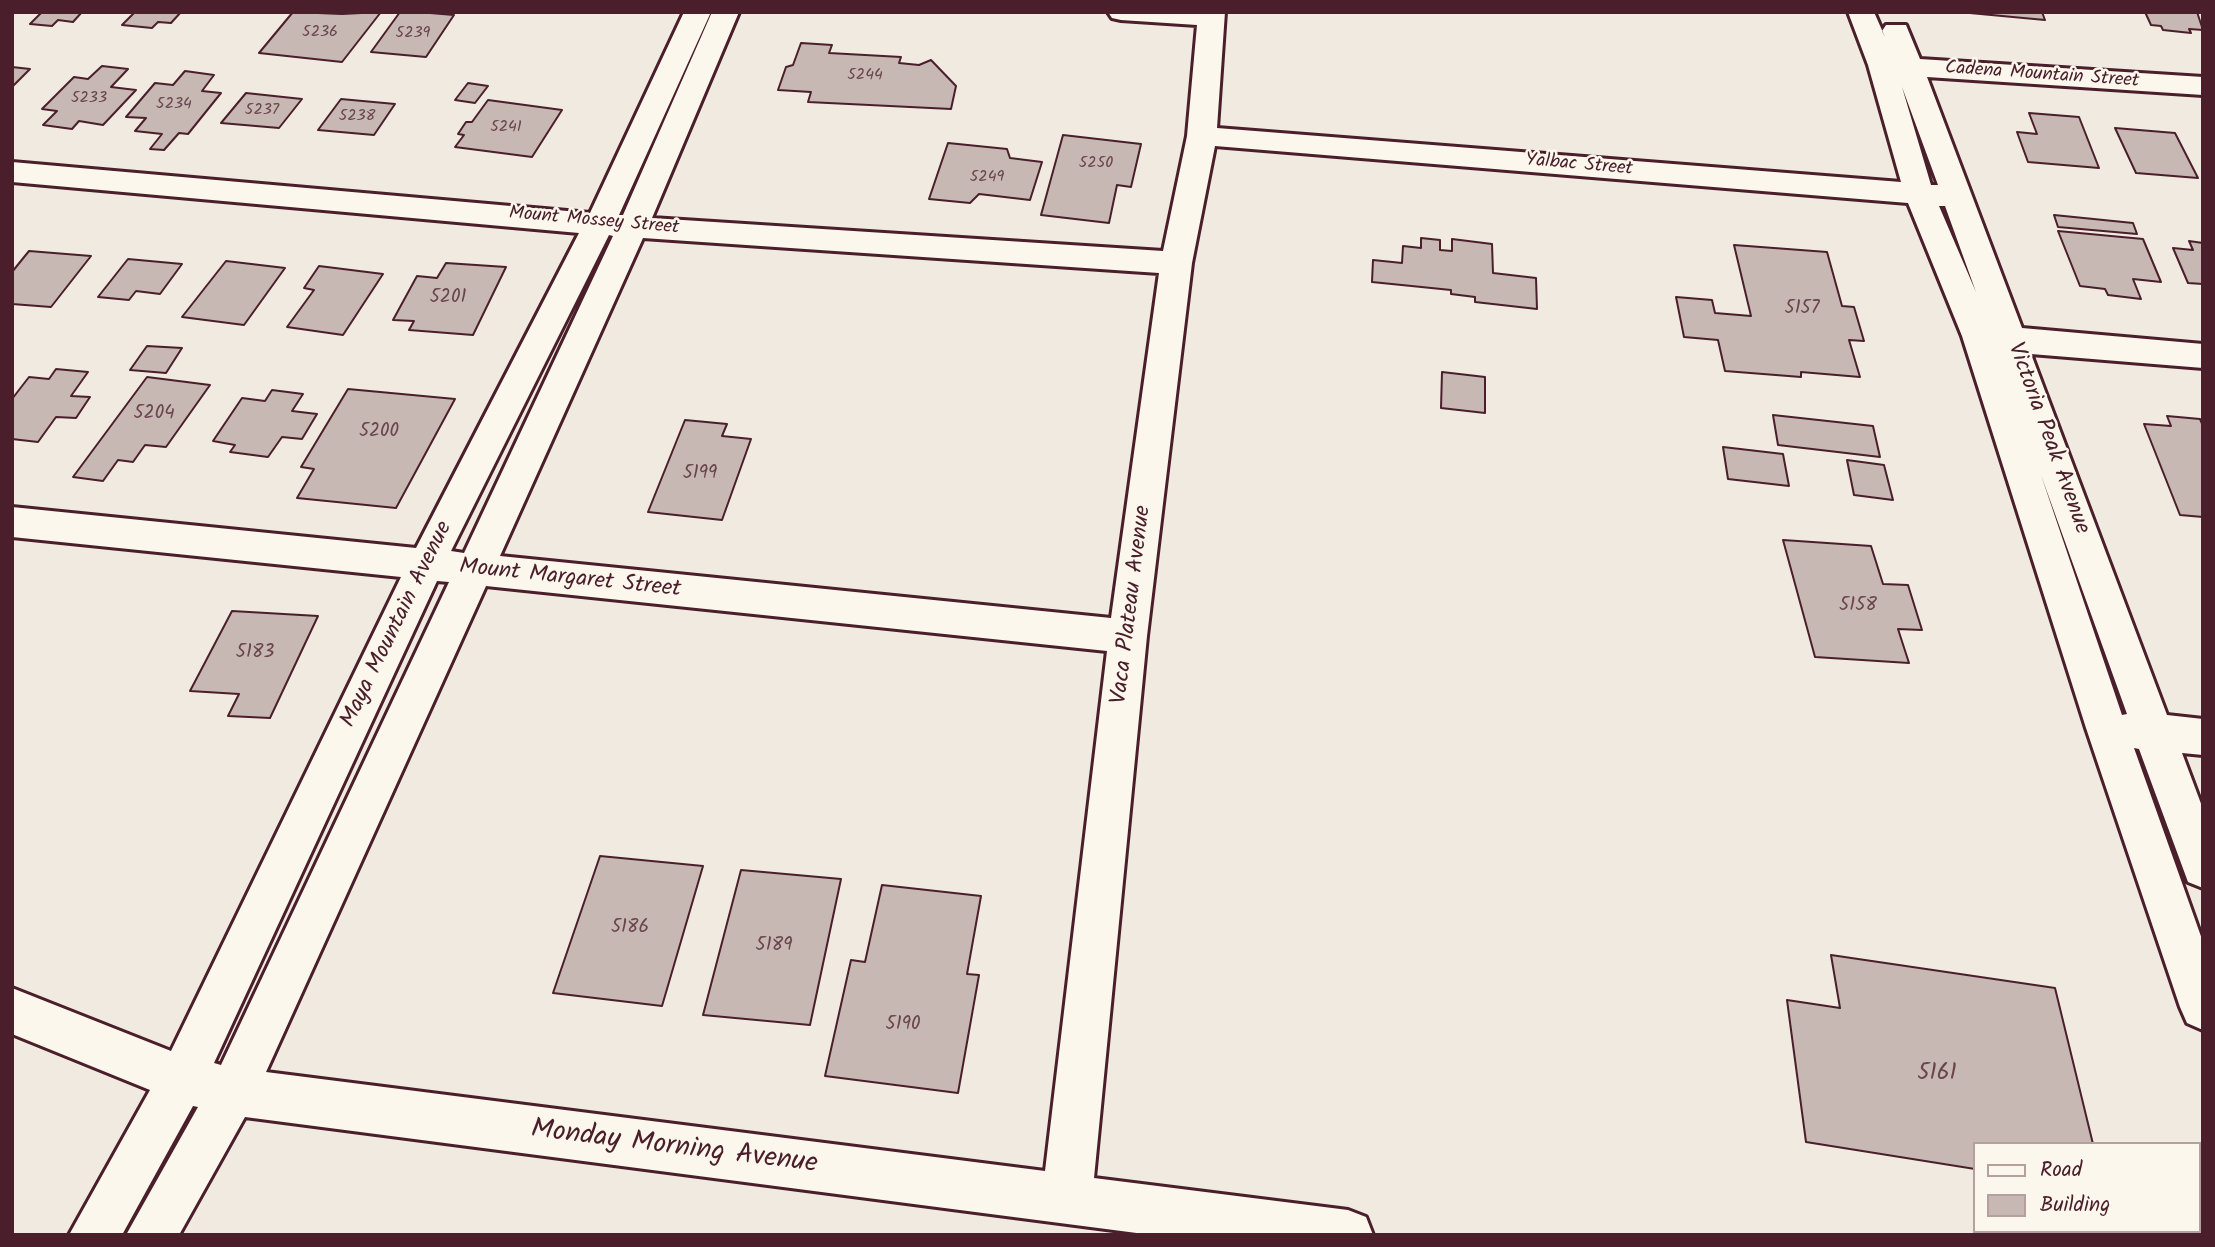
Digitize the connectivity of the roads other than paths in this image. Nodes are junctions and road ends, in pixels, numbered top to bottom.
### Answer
1 (698, 12) edge
2 (726, 12) edge
3 (1121, 12) edge
4 (1861, 12) edge
5 (1888, 12) edge
6 (1212, 15) edge
7 (1896, 66) junction
8 (2203, 86) edge
9 (1202, 136) junction
10 (12, 172) edge
11 (1919, 194) junction
12 (1955, 197) junction
13 (616, 225) junction
14 (1176, 263) junction
15 (1995, 339) junction
16 (2203, 356) edge
17 (12, 522) edge
18 (425, 566) junction
19 (474, 570) junction
20 (1128, 636) junction
21 (2106, 728) junction
22 (2153, 733) junction
23 (2203, 737) edge
24 (2203, 867) edge
25 (2203, 1007) edge
26 (12, 1011) edge
27 (182, 1079) junction
28 (233, 1091) junction
29 (1066, 1199) junction
30 (94, 1235) edge
31 (152, 1235) edge
32 (1349, 1235) edge

1 - 13 street, Maya Mountain Avenue
2 - 13 street, Maya Mountain Avenue
3 - 6 street
4 - 7 street
5 - 7 street, Victoria Peak Avenue
6 - 9 street, Vaca Plateau Avenue
7 - 8 street, Cadena Mountain Street
7 - 11 street
7 - 12 street, Victoria Peak Avenue
9 - 11 street, Yalbac Street
9 - 14 street, Vaca Plateau Avenue
10 - 13 street, Mount Mossey Street
11 - 12 street, Yalbac Street
11 - 15 street
12 - 15 street, Victoria Peak Avenue
13 - 14 street, Mount Mossey Street
13 - 18 street, Maya Mountain Avenue
13 - 19 street, Maya Mountain Avenue
14 - 20 street, Vaca Plateau Avenue
15 - 16 street
15 - 21 street
15 - 22 street, Victoria Peak Avenue
17 - 18 street, Mount Margaret Street
18 - 19 street, Mount Margaret Street
18 - 27 street, Maya Mountain Avenue
19 - 20 street, Mount Margaret Street
19 - 28 street, Maya Mountain Avenue
20 - 29 street, Vaca Plateau Avenue
21 - 22 street
21 - 25 street
22 - 23 street
22 - 24 street, Victoria Peak Avenue
26 - 27 street, Monday Morning Avenue
27 - 28 street, Monday Morning Avenue
27 - 30 street, Maya Mountain Avenue
28 - 29 street, Monday Morning Avenue
28 - 31 street, Maya Mountain Avenue
29 - 32 street, Monday Morning Avenue

